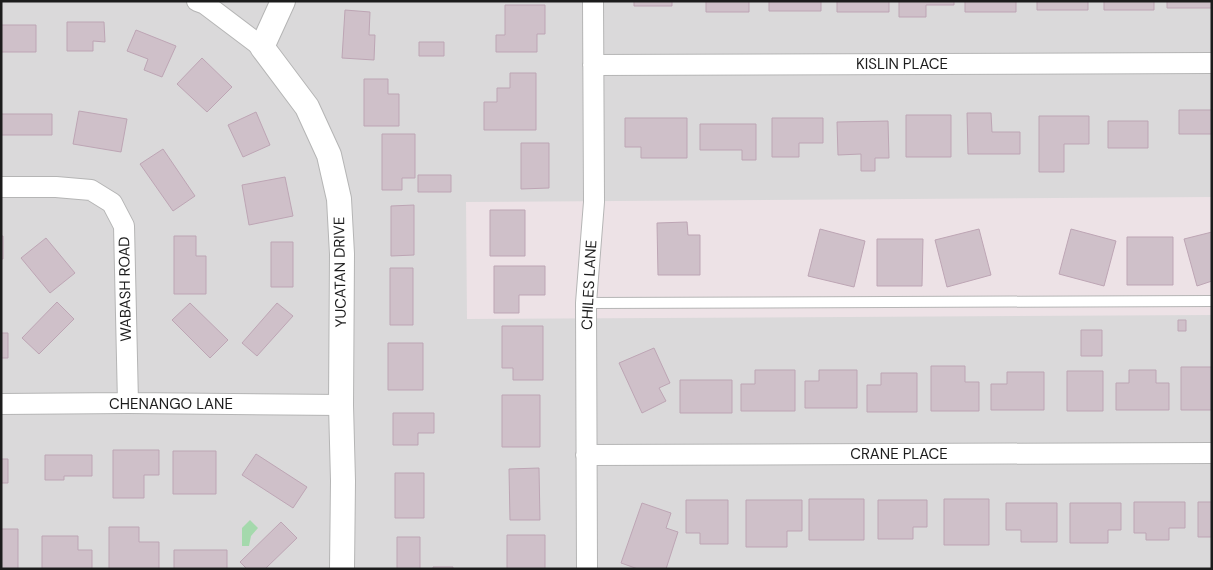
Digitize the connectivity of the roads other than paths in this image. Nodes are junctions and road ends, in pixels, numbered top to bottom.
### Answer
1 (197, 1) edge
2 (283, 1) edge
3 (593, 1) edge
4 (262, 47) junction
5 (1212, 63) edge
6 (593, 65) junction
7 (1, 188) edge
8 (1212, 301) edge
9 (586, 302) junction
10 (128, 403) junction
11 (1, 404) edge
12 (341, 405) junction
13 (1212, 453) edge
14 (586, 455) junction
15 (342, 569) edge
16 (587, 569) edge

1 - 4 street
2 - 4 street
3 - 6 street, CHILES LANE
4 - 12 street, YUCATAN DRIVE
5 - 6 street, KISLIN PLACE
6 - 9 street, CHILES LANE
7 - 10 street, WABASH ROAD
8 - 9 lane
9 - 14 street, CHILES LANE
10 - 11 street, CHENANGO LANE
10 - 12 street, CHENANGO LANE
12 - 15 street, YUCATAN DRIVE
13 - 14 street, CRANE PLACE
14 - 16 street, CHILES LANE

